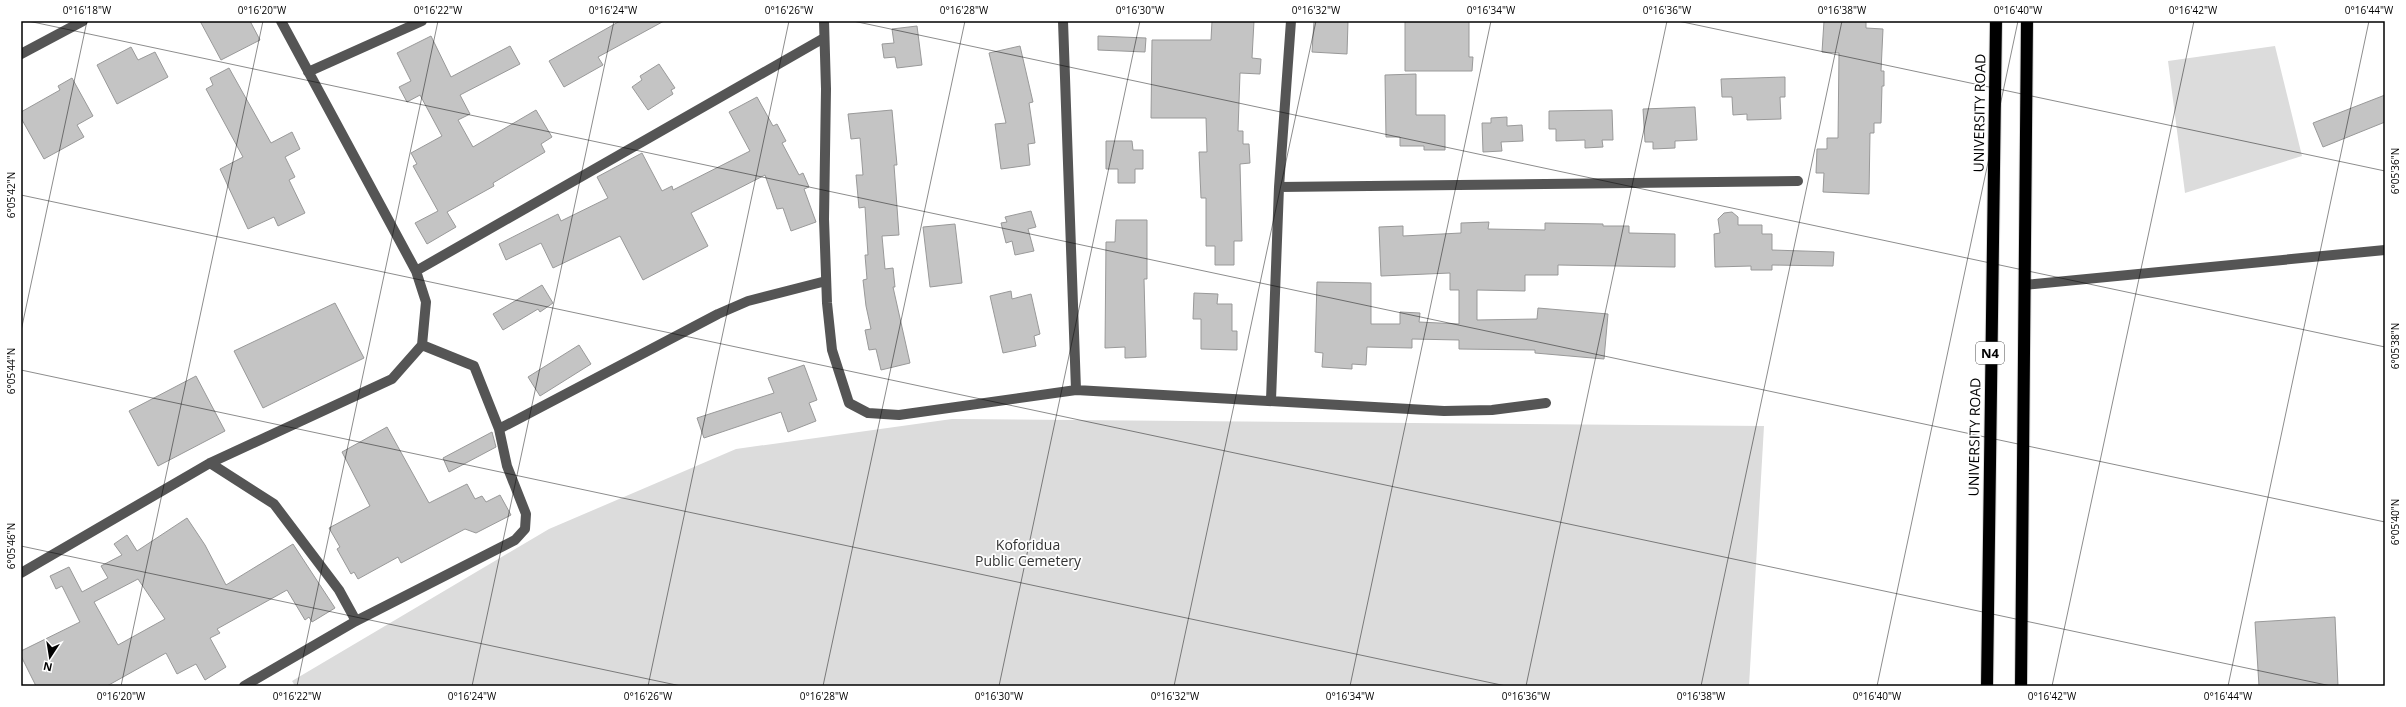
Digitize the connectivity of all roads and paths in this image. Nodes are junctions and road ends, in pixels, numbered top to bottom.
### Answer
1 (83, 21) edge
2 (282, 21) edge
3 (422, 21) edge
4 (824, 21) edge
5 (1064, 21) edge
6 (1291, 21) edge
7 (1996, 21) edge
8 (2027, 21) edge
9 (824, 38) junction
10 (21, 54) edge
11 (308, 72) junction
12 (1798, 180) dead end
13 (1279, 187) junction
14 (2385, 250) edge
15 (416, 271) junction
16 (826, 281) junction
17 (2024, 285) junction
18 (422, 345) junction
19 (1076, 390) junction
20 (1271, 400) junction
21 (1546, 403) dead end
22 (499, 428) junction
23 (210, 463) junction
24 (21, 573) edge
25 (356, 621) junction
26 (244, 686) edge
27 (1987, 686) edge
28 (2021, 686) edge

1 - 10 street
2 - 11 street
3 - 11 street
4 - 9 street
5 - 19 street
6 - 13 street
7 - 27 highway, UNIVERSITY ROAD / N4
8 - 17 highway, N4
9 - 15 street
9 - 16 street
11 - 15 street
12 - 13 street
13 - 20 street
14 - 17 street
15 - 18 street
16 - 19 street
16 - 22 street
17 - 28 highway, N4
18 - 22 street
18 - 23 street
19 - 20 street
20 - 21 street
22 - 25 street
23 - 24 street
23 - 25 street
25 - 26 street

